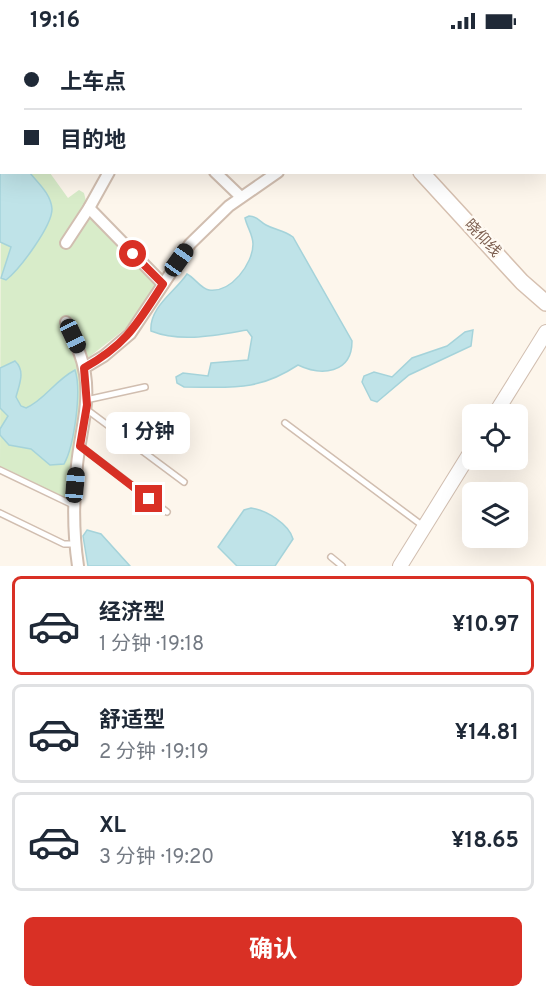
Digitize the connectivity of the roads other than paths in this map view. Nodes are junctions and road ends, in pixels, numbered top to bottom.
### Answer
1 (108, 174) edge
2 (217, 174) edge
3 (275, 174) edge
4 (423, 174) edge
5 (241, 197) junction
6 (90, 208) junction
7 (66, 243) dead end
8 (163, 284) junction
9 (546, 303) edge
10 (66, 322) dead end
11 (546, 332) edge
12 (84, 368) junction
13 (145, 387) dead end
14 (86, 404) junction
15 (501, 404) edge
16 (285, 423) dead end
17 (80, 446) junction
18 (462, 466) edge
19 (0, 470) edge
20 (184, 482) dead end
21 (73, 505) junction
22 (167, 512) dead end
23 (0, 513) edge
24 (424, 527) junction
25 (75, 544) junction
26 (331, 557) dead end
27 (78, 566) edge
28 (342, 566) edge
29 (400, 566) edge

1 - 6 street
2 - 5 street
3 - 5 street
4 - 9 main road, 晓仰线
5 - 8 street
6 - 7 street
6 - 8 street
8 - 12 street
10 - 12 street
11 - 15 street
12 - 14 street
13 - 14 lane
14 - 17 street
14 - 20 lane
16 - 24 lane
17 - 21 street
17 - 22 lane
18 - 24 street
19 - 21 lane
21 - 25 street
23 - 25 lane
24 - 29 street
25 - 27 street
26 - 28 lane

